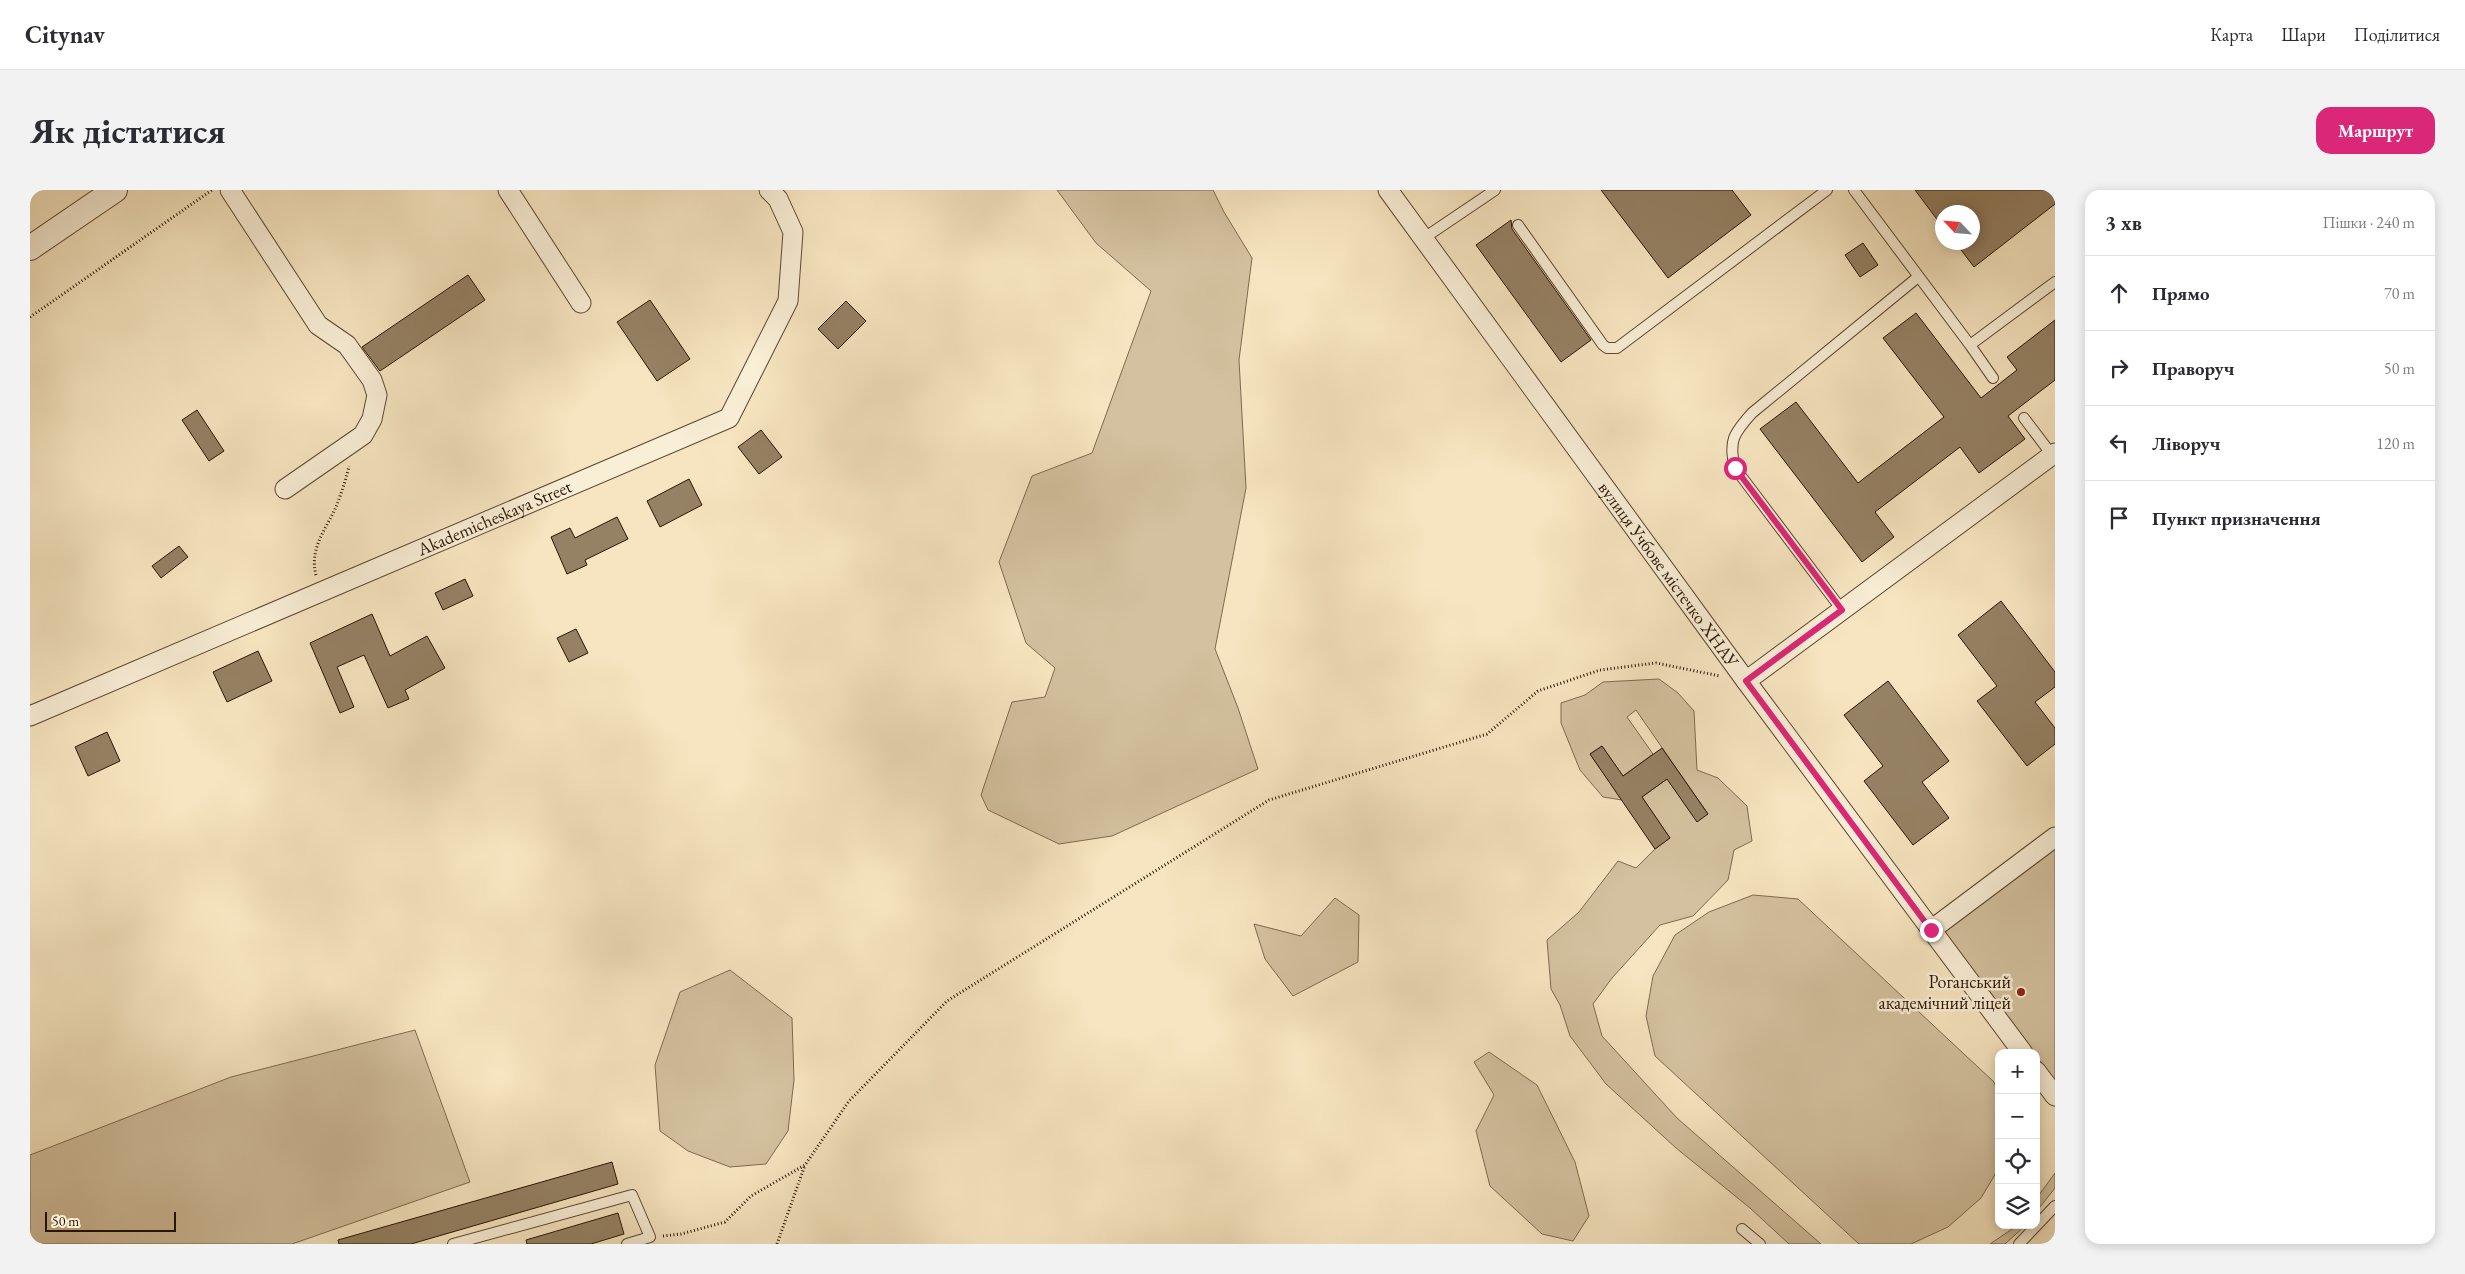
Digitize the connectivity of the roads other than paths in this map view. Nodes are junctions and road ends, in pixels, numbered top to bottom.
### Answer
1 (115, 190) edge
2 (230, 190) edge
3 (508, 190) edge
4 (769, 190) edge
5 (1388, 190) edge
6 (1495, 190) edge
7 (1827, 190) edge
8 (1854, 190) edge
9 (1518, 225) dead end
10 (1424, 238) junction
11 (30, 248) edge
12 (1918, 277) junction
13 (2055, 282) edge
14 (581, 303) dead end
15 (1970, 345) junction
16 (1993, 378) dead end
17 (2024, 418) dead end
18 (2054, 454) edge
19 (285, 489) dead end
20 (1842, 610) junction
21 (1746, 681) junction
22 (30, 716) edge
23 (2055, 837) edge
24 (1931, 930) junction
25 (2020, 1049) edge
26 (2040, 1076) edge
27 (2055, 1096) edge
28 (2055, 1206) edge
29 (1742, 1229) dead end
30 (453, 1244) edge
31 (627, 1244) edge
32 (1760, 1244) edge
33 (2019, 1244) edge

1 - 11 street
2 - 19 street
3 - 14 street
4 - 22 street, Akademicheskaya Street
5 - 10 street, вулиця Учбове містечко ХНАУ
6 - 10 lane
7 - 9 lane
8 - 12 lane
10 - 21 street, вулиця Учбове містечко ХНАУ
12 - 15 lane
12 - 20 lane
13 - 15 lane
15 - 16 lane
17 - 18 lane
18 - 20 street
20 - 21 street
21 - 24 street, вулиця Учбове містечко ХНАУ
23 - 24 street
24 - 25 street, вулиця Учбове містечко ХНАУ
26 - 27 street
28 - 33 lane
29 - 32 lane
30 - 31 lane

